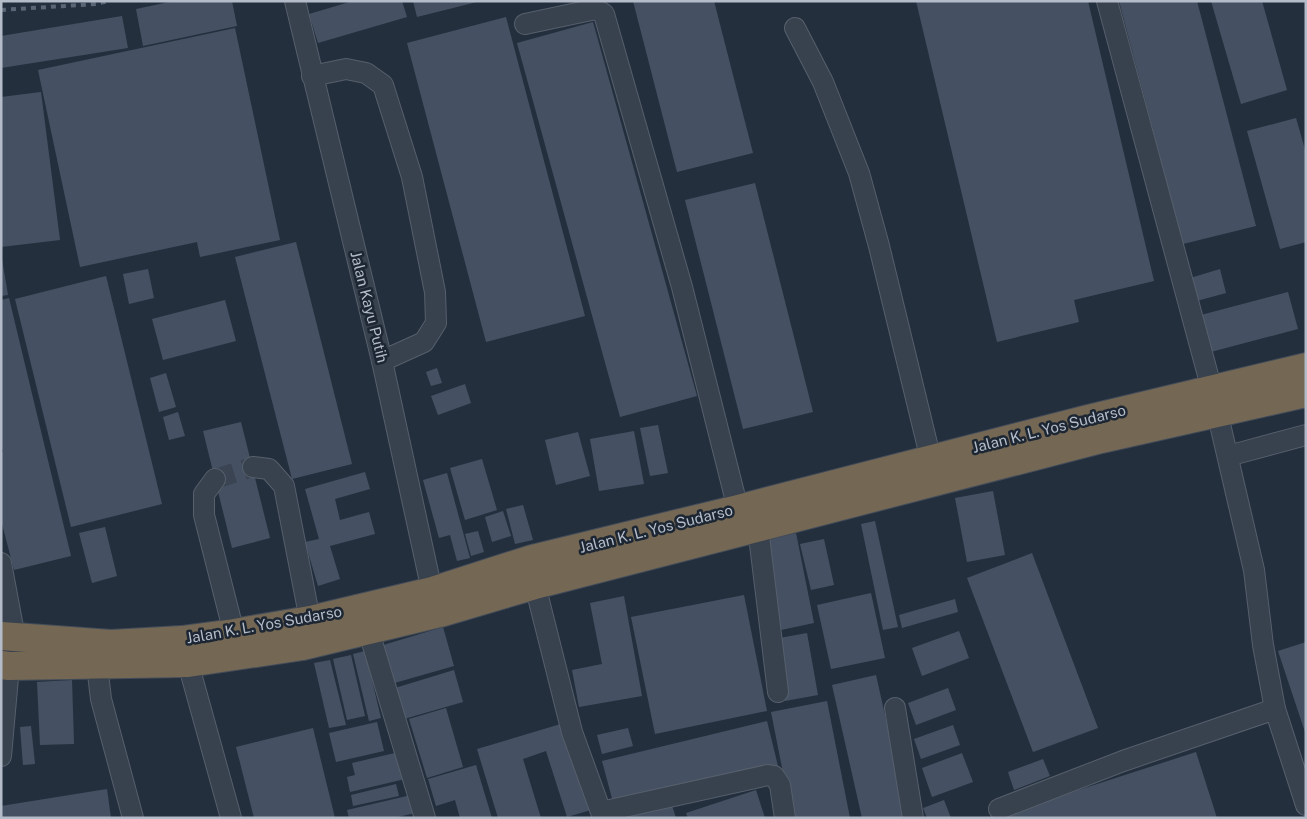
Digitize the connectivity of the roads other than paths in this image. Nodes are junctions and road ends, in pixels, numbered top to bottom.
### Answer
1 (295, 1) edge
2 (1107, 1) edge
3 (525, 24) dead end
4 (795, 28) dead end
5 (312, 76) junction
6 (382, 361) junction
7 (1306, 367) edge
8 (1306, 393) edge
9 (1215, 402) junction
10 (1306, 435) edge
11 (1228, 456) junction
12 (931, 460) junction
13 (252, 467) tunnel mouth
14 (215, 479) dead end
15 (738, 509) junction
16 (758, 528) junction
17 (2, 574) edge
18 (534, 585) junction
19 (436, 602) junction
20 (365, 619) junction
21 (310, 620) junction
22 (234, 633) junction
23 (8, 637) edge
24 (188, 663) junction
25 (97, 665) junction
26 (5, 666) edge
27 (778, 692) dead end
28 (895, 708) dead end
29 (1275, 709) junction
30 (1, 756) edge
31 (1306, 805) edge
32 (999, 809) dead end
33 (603, 815) edge
34 (134, 818) edge
35 (231, 818) edge
36 (425, 818) edge
37 (785, 818) edge
38 (913, 818) edge

1 - 5 street, Jalan Kayu Putih
2 - 9 street
3 - 15 street
4 - 12 street
5 - 6 street, Jalan Kayu Putih
5 - 6 street
6 - 19 street, Jalan Kayu Putih
7 - 9 highway, Jalan K. L. Yos Sudarso
8 - 9 highway, Jalan K. L. Yos Sudarso
9 - 11 street
9 - 12 highway, Jalan K. L. Yos Sudarso
9 - 16 highway, Jalan K. L. Yos Sudarso
10 - 11 street
11 - 29 street
12 - 15 highway, Jalan K. L. Yos Sudarso
13 - 21 street
14 - 22 street
15 - 19 highway, Jalan K. L. Yos Sudarso
16 - 18 highway, Jalan K. L. Yos Sudarso
16 - 27 street
17 - 23 street
18 - 19 highway, Jalan K. L. Yos Sudarso
18 - 33 street
19 - 20 highway, Jalan K. L. Yos Sudarso
20 - 21 highway, Jalan K. L. Yos Sudarso
20 - 24 highway, Jalan K. L. Yos Sudarso
20 - 36 street
21 - 22 highway, Jalan K. L. Yos Sudarso
22 - 23 highway, Jalan K. L. Yos Sudarso
23 - 26 street
24 - 25 highway, Jalan K. L. Yos Sudarso
24 - 35 street
25 - 26 highway, Jalan K. L. Yos Sudarso
25 - 34 street
26 - 30 street
28 - 38 street
29 - 31 street
29 - 32 street
33 - 37 street

